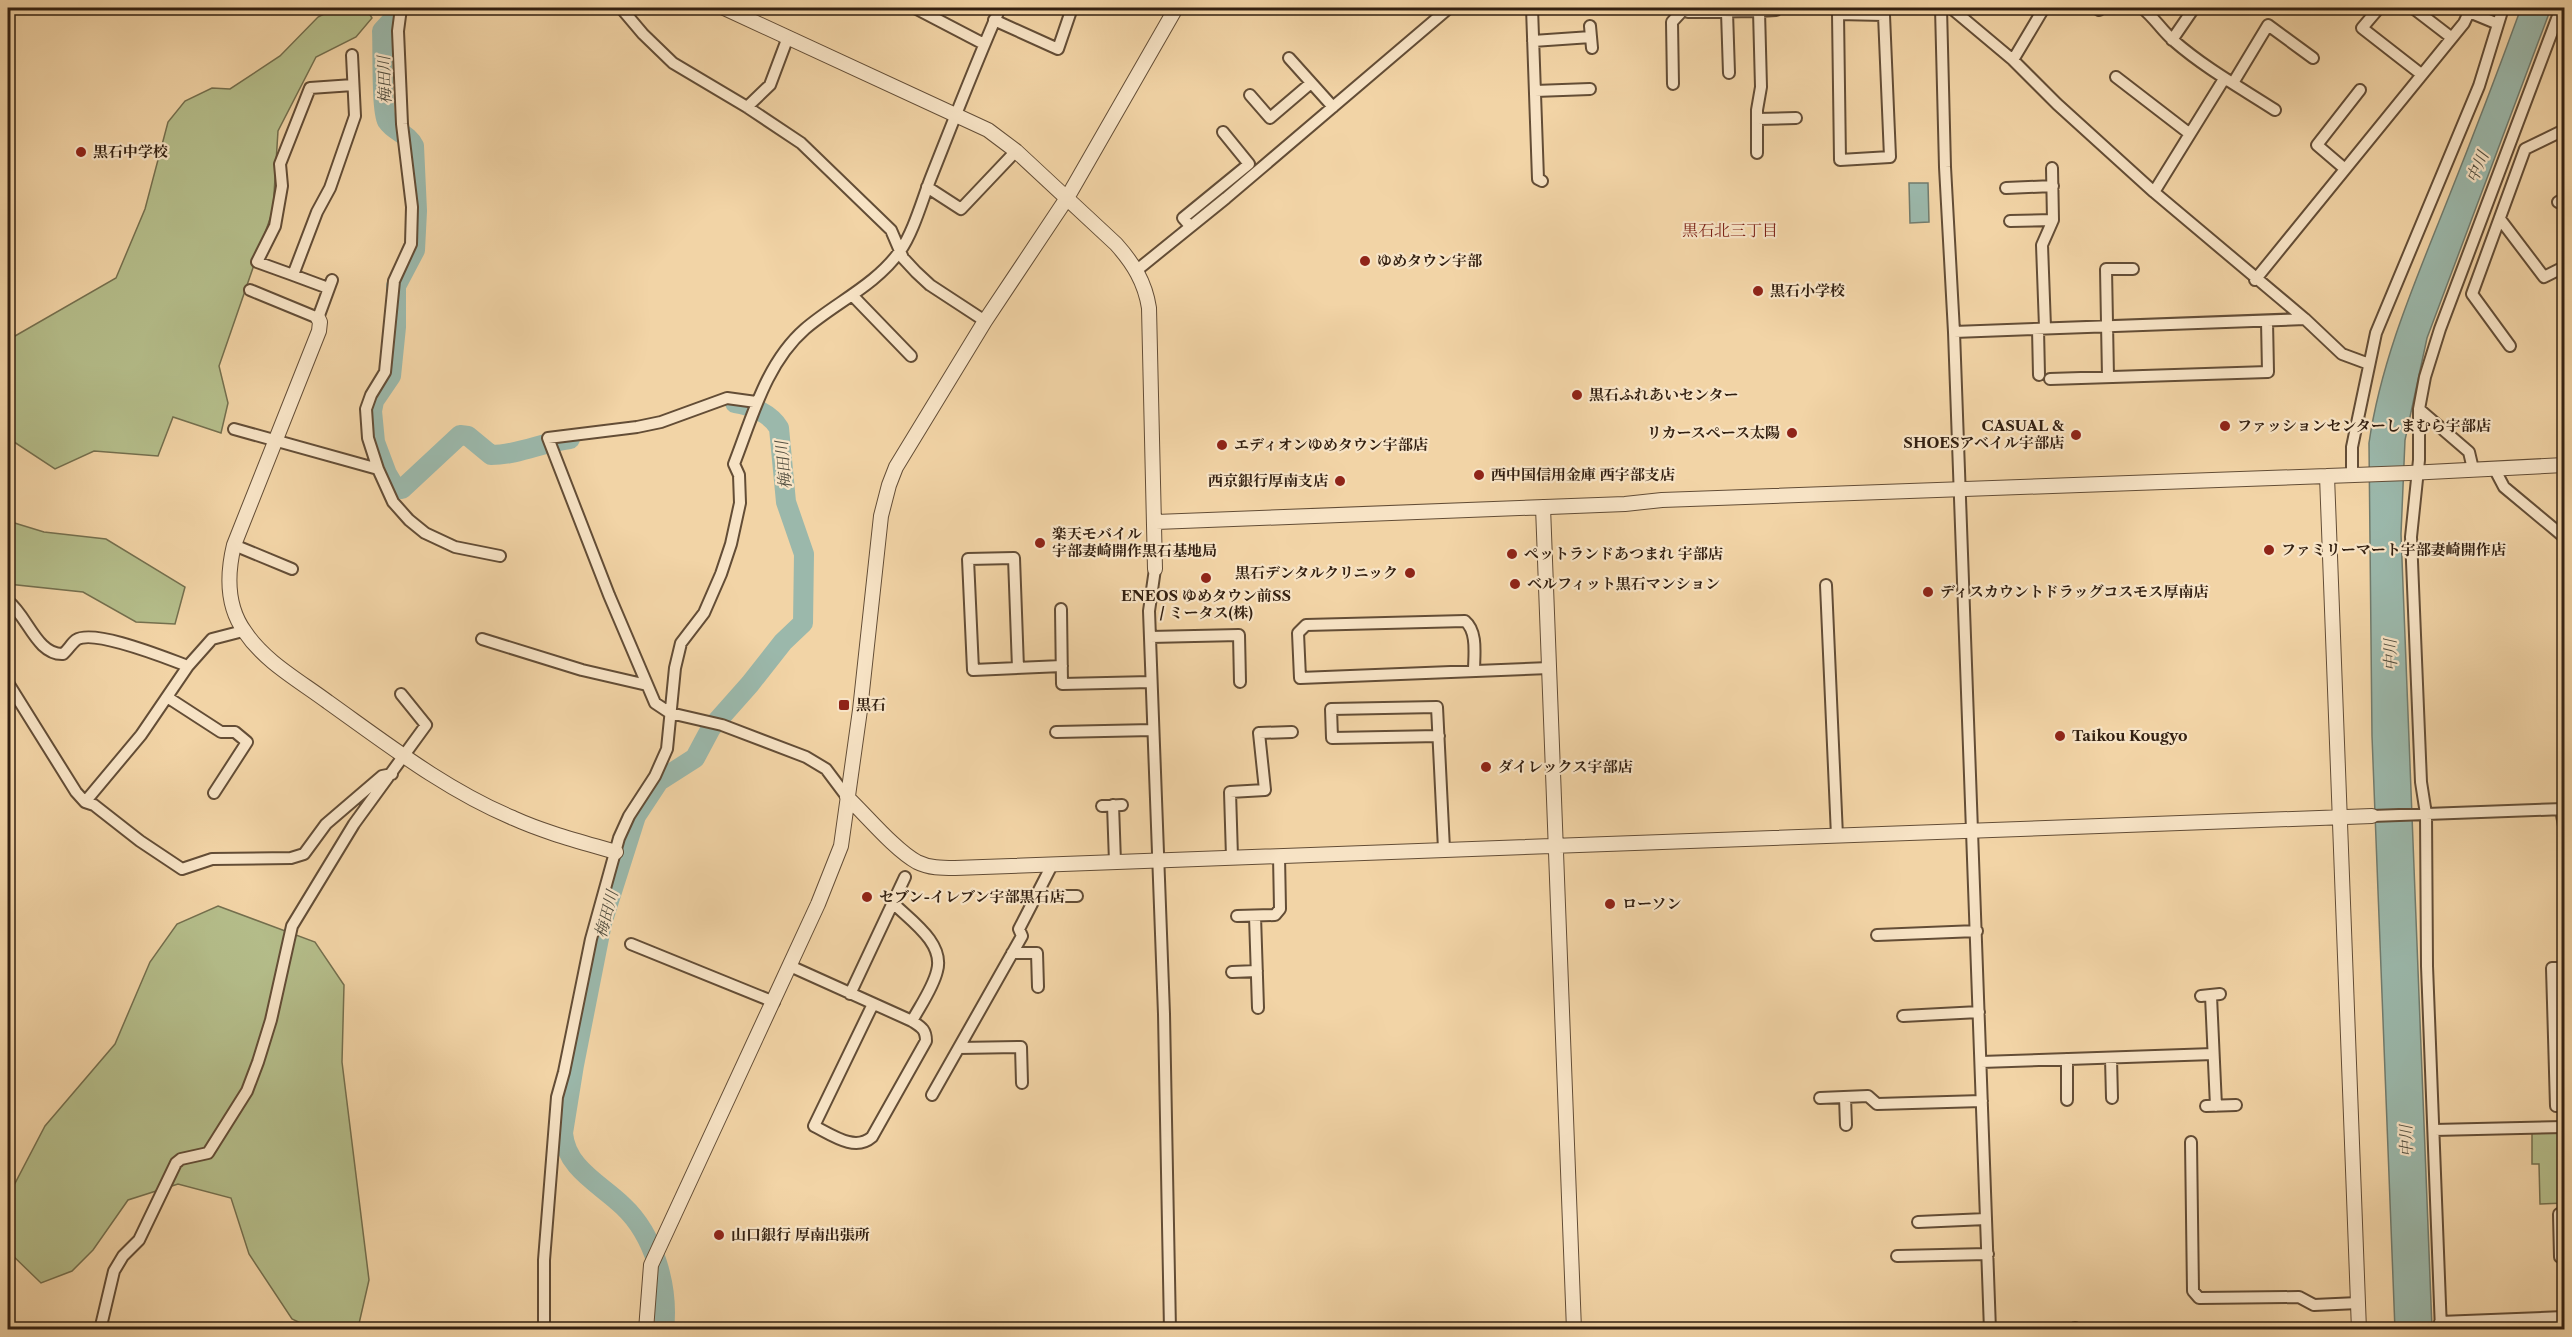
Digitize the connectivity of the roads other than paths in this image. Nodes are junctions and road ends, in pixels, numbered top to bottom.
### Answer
1 (401, 8) edge
2 (621, 8) edge
3 (724, 8) edge
4 (915, 8) edge
5 (1000, 8) edge
6 (1072, 8) edge
7 (1176, 8) edge
8 (1449, 8) edge
9 (1532, 8) edge
10 (1684, 8) edge
11 (1941, 8) edge
12 (1951, 8) edge
13 (2044, 8) edge
14 (2142, 8) edge
15 (2194, 8) edge
16 (2379, 8) edge
17 (2413, 8) edge
18 (2503, 8) edge
19 (2562, 8) edge
20 (1776, 10) dead end
21 (2470, 10) edge
22 (1760, 11) junction
23 (1838, 11) edge
24 (1727, 12) junction
25 (994, 20) junction
26 (2498, 24) junction
27 (788, 37) junction
28 (1591, 37) dead end
29 (2452, 38) junction
30 (2172, 40) junction
31 (1533, 41) junction
32 (984, 44) junction
33 (352, 55) dead end
34 (1289, 58) dead end
35 (2313, 58) dead end
36 (2013, 60) junction
37 (1729, 73) dead end
38 (2421, 74) junction
39 (2115, 77) dead end
40 (2229, 81) junction
41 (1311, 83) junction
42 (1673, 84) dead end
43 (353, 85) junction
44 (1590, 89) dead end
45 (2360, 90) dead end
46 (1535, 91) junction
47 (1250, 95) dead end
48 (747, 106) junction
49 (1333, 107) junction
50 (2275, 110) dead end
51 (957, 113) junction
52 (1796, 118) dead end
53 (1757, 119) junction
54 (2565, 130) edge
55 (1223, 132) dead end
56 (2190, 134) junction
57 (1016, 151) junction
58 (1757, 153) dead end
59 (2052, 168) dead end
60 (2345, 169) junction
61 (1542, 181) dead end
62 (2053, 186) junction
63 (927, 187) junction
64 (2006, 188) dead end
65 (2154, 192) junction
66 (1067, 198) junction
67 (2500, 219) junction
68 (2053, 220) junction
69 (2010, 221) dead end
70 (1190, 226) junction
71 (901, 250) junction
72 (2565, 267) edge
73 (2133, 268) dead end
74 (1137, 270) junction
75 (293, 275) junction
76 (2255, 280) junction
77 (249, 290) dead end
78 (852, 295) junction
79 (318, 318) junction
80 (2305, 320) junction
81 (985, 321) junction
82 (2267, 321) junction
83 (2106, 326) junction
84 (2042, 328) junction
85 (1954, 332) junction
86 (2510, 346) dead end
87 (911, 356) dead end
88 (2369, 364) junction
89 (2108, 377) junction
90 (754, 406) junction
91 (2419, 409) junction
92 (234, 429) dead end
93 (275, 440) junction
94 (2565, 465) edge
95 (2494, 468) junction
96 (378, 469) junction
97 (2474, 469) junction
98 (2413, 473) junction
99 (2354, 475) junction
100 (2327, 476) junction
101 (1960, 488) junction
102 (1543, 507) junction
103 (1156, 522) junction
104 (2565, 537) edge
105 (234, 545) junction
106 (500, 556) dead end
107 (292, 569) dead end
108 (1155, 569) joint
109 (1826, 585) dead end
110 (8, 601) edge
111 (1061, 609) dead end
112 (243, 631) junction
113 (1150, 637) junction
114 (482, 639) dead end
115 (188, 666) junction
116 (1062, 666) junction
117 (1018, 668) junction
118 (1549, 668) junction
119 (1474, 671) junction
120 (1151, 682) junction
121 (1240, 682) dead end
122 (8, 683) edge
123 (647, 685) junction
124 (401, 694) dead end
125 (167, 697) junction
126 (670, 713) junction
127 (1153, 730) junction
128 (1056, 732) dead end
129 (1292, 732) dead end
130 (1439, 736) junction
131 (403, 755) junction
132 (393, 774) junction
133 (214, 793) dead end
134 (847, 796) junction
135 (85, 802) junction
136 (1112, 805) dead end
137 (2563, 809) edge
138 (2426, 814) junction
139 (2372, 816) joint
140 (2339, 818) junction
141 (2565, 826) edge
142 (1973, 830) junction
143 (1837, 836) junction
144 (1557, 846) junction
145 (1444, 849) junction
146 (616, 852) junction
147 (1279, 856) junction
148 (1232, 857) junction
149 (1158, 860) junction
150 (1115, 861) junction
151 (1052, 864) junction
152 (905, 877) dead end
153 (1036, 896) junction
154 (1077, 896) dead end
155 (893, 903) junction
156 (1237, 916) dead end
157 (1255, 916) junction
158 (1977, 931) junction
159 (1877, 935) dead end
160 (631, 944) dead end
161 (1012, 953) junction
162 (790, 966) junction
163 (2565, 968) edge
164 (1257, 971) junction
165 (1232, 972) dead end
166 (1038, 987) dead end
167 (850, 994) junction
168 (2211, 996) dead end
169 (774, 1002) junction
170 (873, 1004) junction
171 (1258, 1008) dead end
172 (1979, 1012) junction
173 (1903, 1016) dead end
174 (912, 1021) junction
175 (959, 1048) junction
176 (2213, 1054) junction
177 (2111, 1058) junction
178 (2067, 1059) junction
179 (1981, 1062) junction
180 (1022, 1083) dead end
181 (932, 1095) dead end
182 (1845, 1097) junction
183 (1820, 1098) dead end
184 (2112, 1098) dead end
185 (2067, 1100) dead end
186 (1982, 1101) junction
187 (2236, 1105) dead end
188 (2556, 1106) dead end
189 (1846, 1125) dead end
190 (2565, 1126) edge
191 (2434, 1130) junction
192 (2191, 1142) dead end
193 (2559, 1214) dead end
194 (1986, 1219) junction
195 (1918, 1222) dead end
196 (1988, 1254) junction
197 (1897, 1256) dead end
198 (2565, 1257) edge
199 (2358, 1303) junction
200 (2565, 1317) edge
201 (2525, 1324) edge
202 (2480, 1325) edge
203 (2440, 1326) edge
204 (100, 1329) edge
205 (544, 1329) edge
206 (646, 1329) edge
207 (1170, 1329) edge
208 (1564, 1329) edge
209 (1574, 1329) edge
210 (1990, 1329) edge
211 (2359, 1329) edge

1 - 96 street
2 - 48 street
3 - 27 street
4 - 32 street
5 - 25 street
6 - 25 street
7 - 66 street
8 - 49 street
9 - 31 street
10 - 24 street
10 - 42 street
11 - 85 street
12 - 36 street
13 - 36 street
14 - 30 street
15 - 30 street
16 - 38 street
17 - 29 street
18 - 26 street
19 - 91 street
20 - 22 street
21 - 26 street
21 - 29 street
22 - 24 street
22 - 53 street
23 - 23 street
24 - 37 street
25 - 32 street
26 - 88 street
27 - 48 street
27 - 51 street
28 - 31 street
29 - 38 street
30 - 40 street
31 - 46 street
32 - 51 street
33 - 43 street
34 - 41 street
35 - 40 street
36 - 65 street
38 - 60 street
39 - 56 street
40 - 50 street
40 - 56 street
41 - 47 street
41 - 49 street
43 - 75 street
43 - 75 street
44 - 46 street
45 - 60 street
46 - 61 street
48 - 71 street
49 - 70 street
51 - 57 street
51 - 63 street
52 - 53 street
53 - 58 street
54 - 67 street
55 - 70 street
56 - 65 street
57 - 63 street
57 - 66 street
59 - 62 street
60 - 76 street
62 - 64 street
62 - 68 street
63 - 71 street
65 - 76 street
66 - 74 street
66 - 81 street
67 - 72 street
67 - 86 street
68 - 69 street
68 - 84 street
70 - 74 street
71 - 78 street
71 - 81 street
73 - 83 street
74 - 103 street
75 - 79 street
76 - 80 street
77 - 79 street
78 - 87 street
78 - 90 street
79 - 93 street
80 - 82 street
80 - 88 street
81 - 134 street
82 - 83 street
82 - 89 street
83 - 84 street
83 - 89 street
84 - 85 street
84 - 89 street
85 - 101 street
88 - 99 street
90 - 123 street
90 - 126 street
91 - 97 street
91 - 98 street
92 - 93 street
93 - 96 street
93 - 105 street
94 - 95 street
95 - 97 street
95 - 104 street
96 - 106 street
97 - 98 street
98 - 99 street
98 - 138 street
99 - 100 street
100 - 101 street
100 - 140 street
101 - 102 street
101 - 142 street
102 - 103 street
102 - 118 street
103 - 108 street
105 - 107 street
105 - 112 street
108 - 113 street
109 - 143 street
110 - 115 street
111 - 116 street
112 - 115 street
112 - 131 street
113 - 120 street
113 - 121 street
114 - 123 street
115 - 125 street
116 - 117 street
116 - 120 street
117 - 117 street
118 - 119 street
118 - 144 street
119 - 119 street
120 - 127 street
122 - 135 street
123 - 126 street
124 - 131 street
125 - 133 street
125 - 135 street
126 - 134 street
126 - 146 street
127 - 128 street
127 - 149 street
129 - 148 street
130 - 130 street
130 - 145 street
131 - 132 street
131 - 146 street
132 - 135 street
132 - 204 street
134 - 151 street
134 - 162 street
136 - 150 street
137 - 138 street
137 - 141 street
138 - 139 street
138 - 191 street
139 - 140 street
140 - 142 street
140 - 199 street
142 - 143 street
142 - 158 street
143 - 144 street
144 - 145 street
144 - 209 street
145 - 147 street
146 - 205 street
147 - 148 street
147 - 157 street
148 - 149 street
149 - 150 street
149 - 207 street
150 - 151 street
151 - 153 street
152 - 155 street
153 - 154 street
153 - 161 street
155 - 167 street
155 - 174 street
156 - 157 street
157 - 164 street
158 - 159 street
158 - 172 street
160 - 169 street
161 - 166 street
161 - 175 street
162 - 167 street
162 - 169 street
163 - 188 street
164 - 165 street
164 - 171 street
167 - 170 street
168 - 176 street
169 - 206 street
170 - 174 street
170 - 174 street
172 - 173 street
172 - 179 street
175 - 180 street
175 - 181 street
176 - 177 street
176 - 187 street
177 - 178 street
177 - 184 street
178 - 179 street
178 - 185 street
179 - 186 street
182 - 183 street
182 - 186 street
182 - 189 street
186 - 194 street
190 - 191 street
191 - 203 street
192 - 199 street
193 - 198 street
194 - 195 street
194 - 196 street
196 - 197 street
196 - 210 street
199 - 211 street
200 - 201 street
201 - 202 street
202 - 203 street
208 - 209 street

